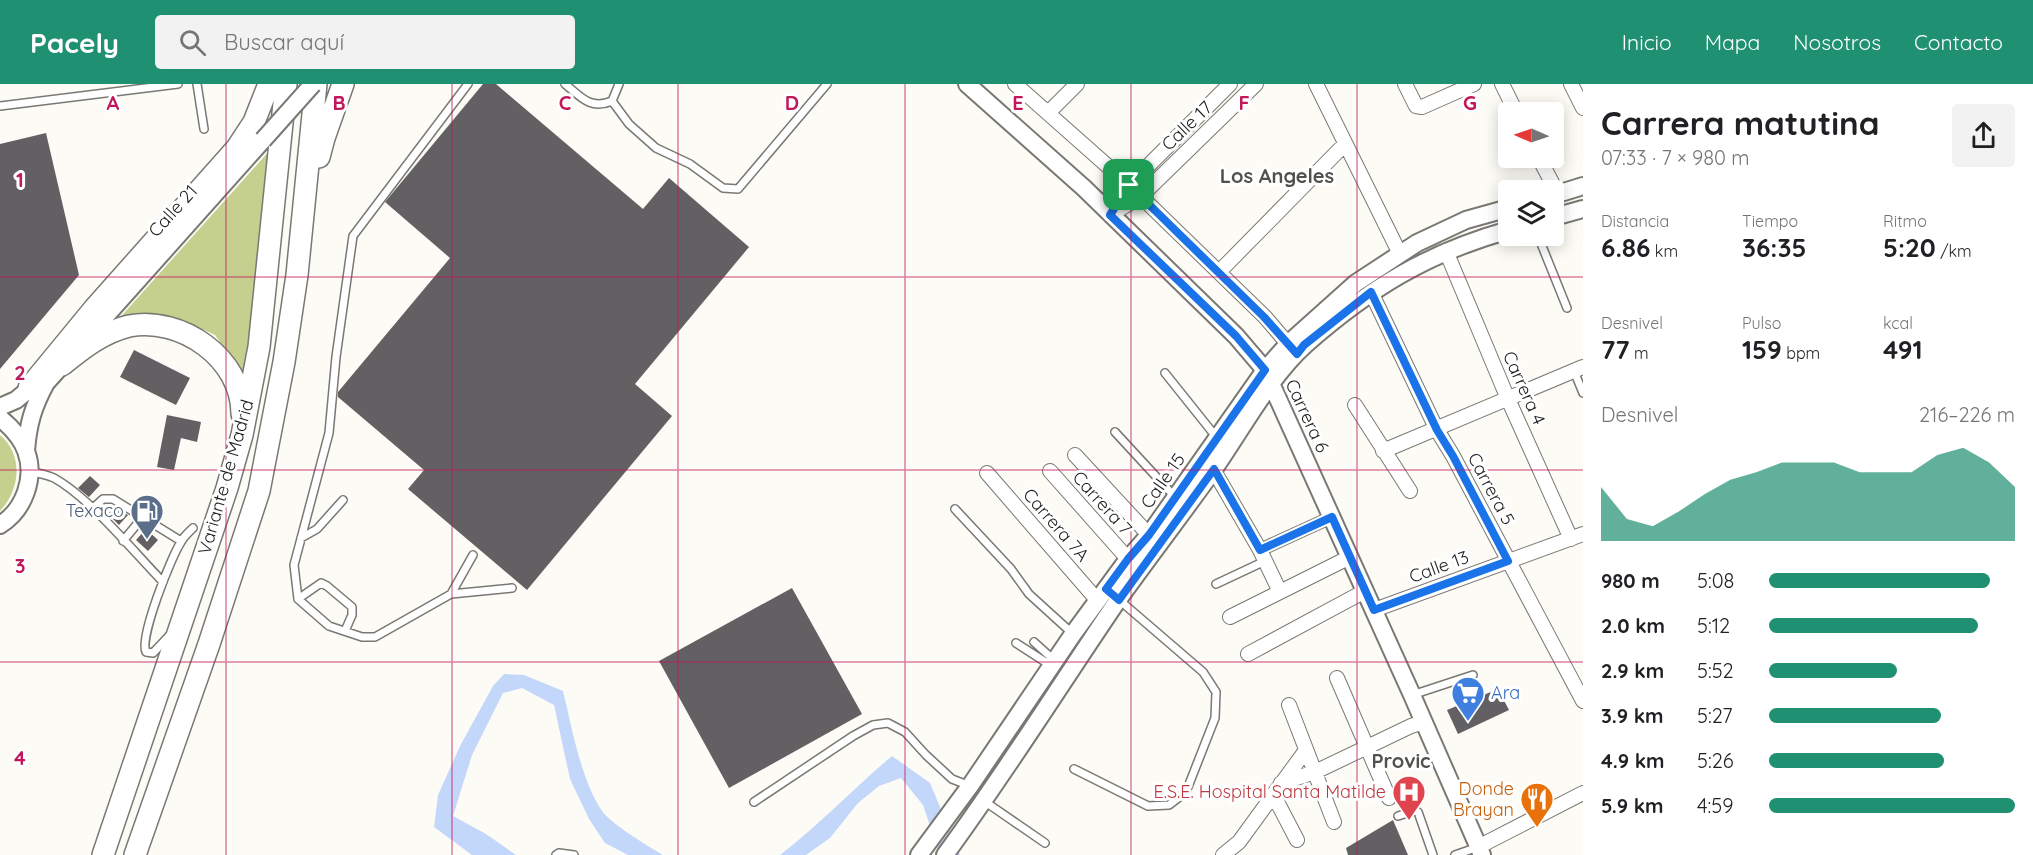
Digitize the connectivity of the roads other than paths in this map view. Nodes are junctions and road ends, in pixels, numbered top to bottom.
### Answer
1 (178, 84) edge
2 (196, 84) edge
3 (269, 84) edge
4 (286, 84) edge
5 (315, 84) edge
6 (343, 84) edge
7 (468, 84) edge
8 (565, 84) edge
9 (619, 84) edge
10 (827, 84) edge
11 (967, 84) edge
12 (1015, 84) edge
13 (1077, 84) edge
14 (1230, 84) edge
15 (1256, 84) edge
16 (1316, 84) edge
17 (1405, 84) edge
18 (1474, 84) edge
19 (1502, 84) edge
20 (1571, 84) edge
21 (612, 101) junction
22 (1511, 102) edge
23 (0, 106) edge
24 (1583, 108) edge
25 (1049, 112) junction
26 (204, 129) dead end
27 (1345, 144) junction
28 (1129, 185) junction
29 (1583, 186) edge
30 (1564, 192) edge
31 (1140, 197) junction
32 (1583, 208) edge
33 (1498, 211) edge
34 (1564, 214) edge
35 (1110, 215) junction
36 (1498, 233) edge
37 (1542, 246) edge
38 (1446, 251) junction
39 (1400, 254) junction
40 (1219, 272) junction
41 (297, 275) junction
42 (1371, 292) junction
43 (1567, 308) dead end
44 (1293, 349) junction
45 (62, 365) junction
46 (1578, 369) edge
47 (1165, 373) dead end
48 (1268, 377) junction
49 (29, 388) junction
50 (1583, 393) edge
51 (1508, 399) junction
52 (1355, 405) dead end
53 (0, 407) edge
54 (0, 418) edge
55 (1437, 430) junction
56 (1115, 432) dead end
57 (242, 435) junction
58 (1217, 438) junction
59 (26, 451) junction
60 (1383, 451) junction
61 (1075, 455) dead end
62 (1214, 469) junction
63 (30, 471) junction
64 (1050, 471) dead end
65 (987, 473) dead end
66 (1410, 491) dead end
67 (1175, 496) junction
68 (343, 500) dead end
69 (92, 509) junction
70 (955, 509) dead end
71 (1332, 517) junction
72 (142, 518) junction
73 (0, 525) edge
74 (193, 528) dead end
75 (1149, 535) junction
76 (1580, 536) edge
77 (301, 538) junction
78 (123, 541) junction
79 (181, 541) junction
80 (473, 555) dead end
81 (1262, 555) junction
82 (1350, 556) junction
83 (1128, 559) junction
84 (1508, 561) junction
85 (163, 582) junction
86 (1216, 584) dead end
87 (512, 588) dead end
88 (1365, 591) junction
89 (1280, 592) junction
90 (451, 594) junction
91 (1108, 597) junction
92 (298, 599) junction
93 (1374, 610) junction
94 (1230, 616) dead end
95 (181, 623) junction
96 (345, 631) junction
97 (1073, 634) junction
98 (1034, 642) dead end
99 (1016, 643) dead end
100 (1248, 654) dead end
101 (1054, 664) junction
102 (1473, 675) dead end
103 (1337, 678) dead end
104 (1412, 694) junction
105 (1583, 701) edge
106 (1288, 705) dead end
107 (1424, 722) junction
108 (1367, 747) junction
109 (1306, 750) junction
110 (1074, 770) dead end
111 (1315, 772) junction
112 (970, 786) junction
113 (1277, 789) junction
114 (1583, 793) edge
115 (1389, 798) dead end
116 (984, 801) junction
117 (753, 802) dead end
118 (1398, 816) dead end
119 (1334, 822) dead end
120 (1297, 840) dead end
121 (1045, 843) dead end
122 (1480, 851) edge
123 (920, 853) edge
124 (103, 855) edge
125 (135, 855) edge
126 (556, 855) edge
127 (574, 855) edge
128 (945, 855) edge
129 (1223, 855) edge
130 (1432, 855) edge
131 (1455, 855) edge

1 - 23 lane
2 - 26 lane
3 - 49 main road
4 - 57 main road, Variante de Madrid
5 - 41 main road, Variante de Madrid
5 - 45 street, Calle 21, bridge
6 - 41 main road
7 - 77 lane
8 - 21 lane
9 - 21 lane
10 - 21 lane
11 - 35 street, Carrera 6
12 - 25 street
13 - 25 street
14 - 28 street, Calle 17
15 - 31 street, Calle 17
16 - 27 street
17 - 18 street
19 - 22 street
20 - 24 street
25 - 28 street
27 - 39 street
27 - 40 street
28 - 31 street
28 - 35 street, Calle 17
29 - 30 street
31 - 35 street, Calle 17
31 - 40 street
32 - 34 street
33 - 39 street, Calle 15
35 - 48 street, Carrera 6
36 - 38 street, Calle 15
37 - 43 lane
38 - 42 street, Calle 15
38 - 51 street, Carrera 4
39 - 44 street, Calle 15
40 - 44 street
41 - 125 main road, Variante de Madrid
42 - 44 street, Calle 15
42 - 55 street, Carrera 5
44 - 48 street, Calle 15
45 - 49 street, Calle 21
45 - 57 main road
45 - 59 street, Calle 21
46 - 50 lane
46 - 51 street
47 - 58 lane
48 - 58 street, Calle 15
48 - 62 street, Calle 15
48 - 71 street, Carrera 6
49 - 53 street, Calle 21
51 - 55 street
51 - 76 street, Carrera 4
52 - 60 street
54 - 59 street
55 - 60 street
55 - 84 street, Carrera 5
56 - 67 lane
57 - 95 main road, Variante de Madrid
58 - 67 street, Calle 15
59 - 63 street
60 - 66 street
61 - 75 street
62 - 81 street
62 - 91 street, Calle 15
63 - 69 lane
63 - 73 street
64 - 83 street, Carrera 7
65 - 91 street, Carrera 7A
67 - 75 street, Calle 15
68 - 77 lane
69 - 72 lane
69 - 78 lane
70 - 97 lane
71 - 81 street
71 - 82 street, Carrera 6
72 - 78 lane
72 - 79 lane
74 - 79 lane
75 - 83 street, Calle 15
76 - 84 street, Calle 13
77 - 92 lane
78 - 85 lane
79 - 85 lane
80 - 90 lane
81 - 86 lane
81 - 89 street
82 - 88 street, Carrera 6
82 - 89 street
83 - 91 street, Calle 15
84 - 93 street, Calle 13
84 - 105 street, Carrera 5
85 - 95 lane
87 - 90 lane
88 - 93 street, Carrera 6
88 - 100 street
89 - 94 street
90 - 96 lane
91 - 97 street, Calle 15
91 - 110 lane
91 - 116 street, Calle 15
92 - 96 lane
92 - 96 lane
93 - 104 street, Carrera 6
95 - 124 main road, Variante de Madrid
97 - 101 street, Calle 15
98 - 101 lane
99 - 101 lane
101 - 112 street, Calle 15
102 - 104 lane
103 - 108 street
104 - 107 street, Carrera 6
106 - 109 street
107 - 108 street
107 - 122 street, Carrera 6
108 - 111 street
108 - 115 street
109 - 111 street
109 - 113 street
111 - 113 street
111 - 119 street
112 - 116 street
112 - 117 lane
112 - 123 street, Calle 15
113 - 120 street
113 - 129 street
114 - 122 street
116 - 121 lane
116 - 128 street, Calle 15
118 - 130 lane
122 - 131 lane
126 - 127 lane

